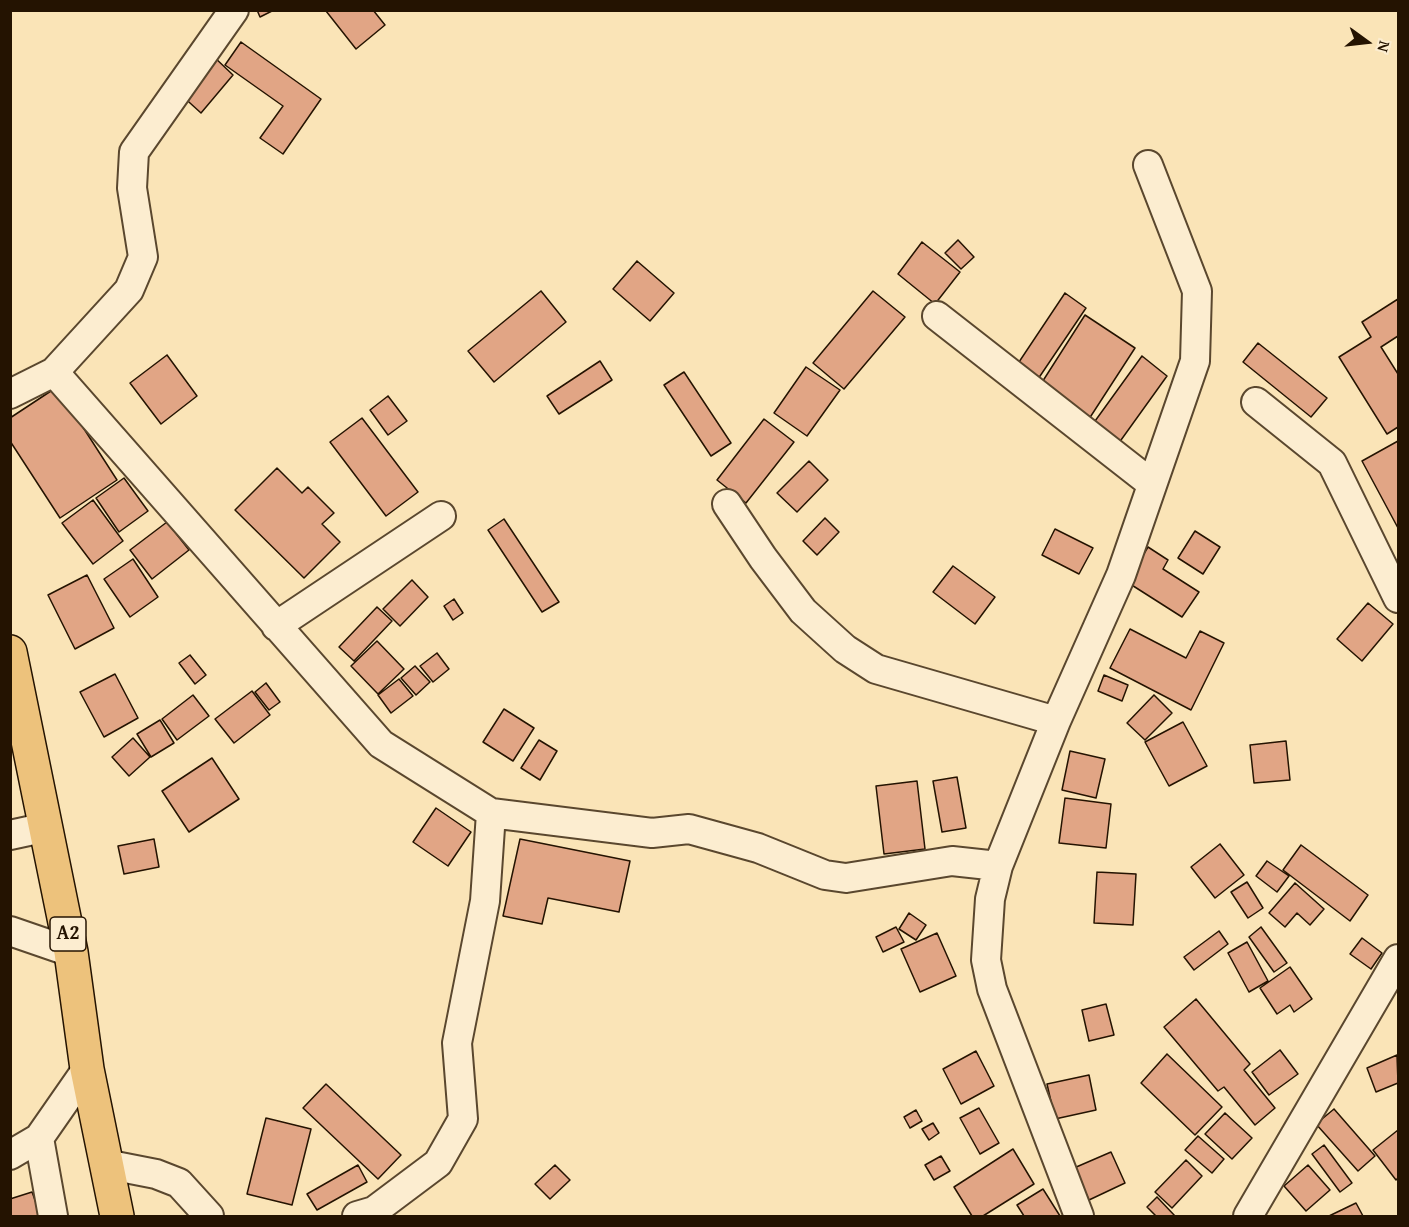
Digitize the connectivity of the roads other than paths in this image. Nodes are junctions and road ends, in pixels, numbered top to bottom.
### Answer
1 (234, 10) edge
2 (1148, 165) dead end
3 (937, 316) dead end
4 (54, 372) junction
5 (10, 394) edge
6 (1256, 402) dead end
7 (1152, 484) junction
8 (727, 504) dead end
9 (441, 516) dead end
10 (1398, 598) edge
11 (276, 626) junction
12 (10, 652) edge
13 (1056, 721) junction
14 (491, 813) junction
15 (47, 827) junction
16 (10, 835) edge
17 (998, 866) junction
18 (10, 931) edge
19 (71, 951) junction
20 (1398, 959) edge
21 (87, 1069) junction
22 (39, 1138) junction
23 (10, 1155) edge
24 (105, 1164) junction
25 (53, 1216) edge
26 (117, 1216) edge
27 (209, 1216) edge
28 (357, 1216) edge
29 (1079, 1216) edge
30 (1248, 1216) edge

1 - 4 street
2 - 7 street
3 - 7 street
4 - 5 street
4 - 11 street
6 - 10 street
7 - 13 street
8 - 13 street
9 - 11 street
11 - 14 street
12 - 15 main road, A2
13 - 17 street
14 - 17 street
14 - 28 street
15 - 16 street
15 - 19 main road, A2
17 - 29 street
18 - 19 street
19 - 21 main road, A2
20 - 30 street
21 - 22 street
21 - 24 main road, A2
22 - 23 street
22 - 25 street
24 - 26 main road, A2
24 - 27 street

